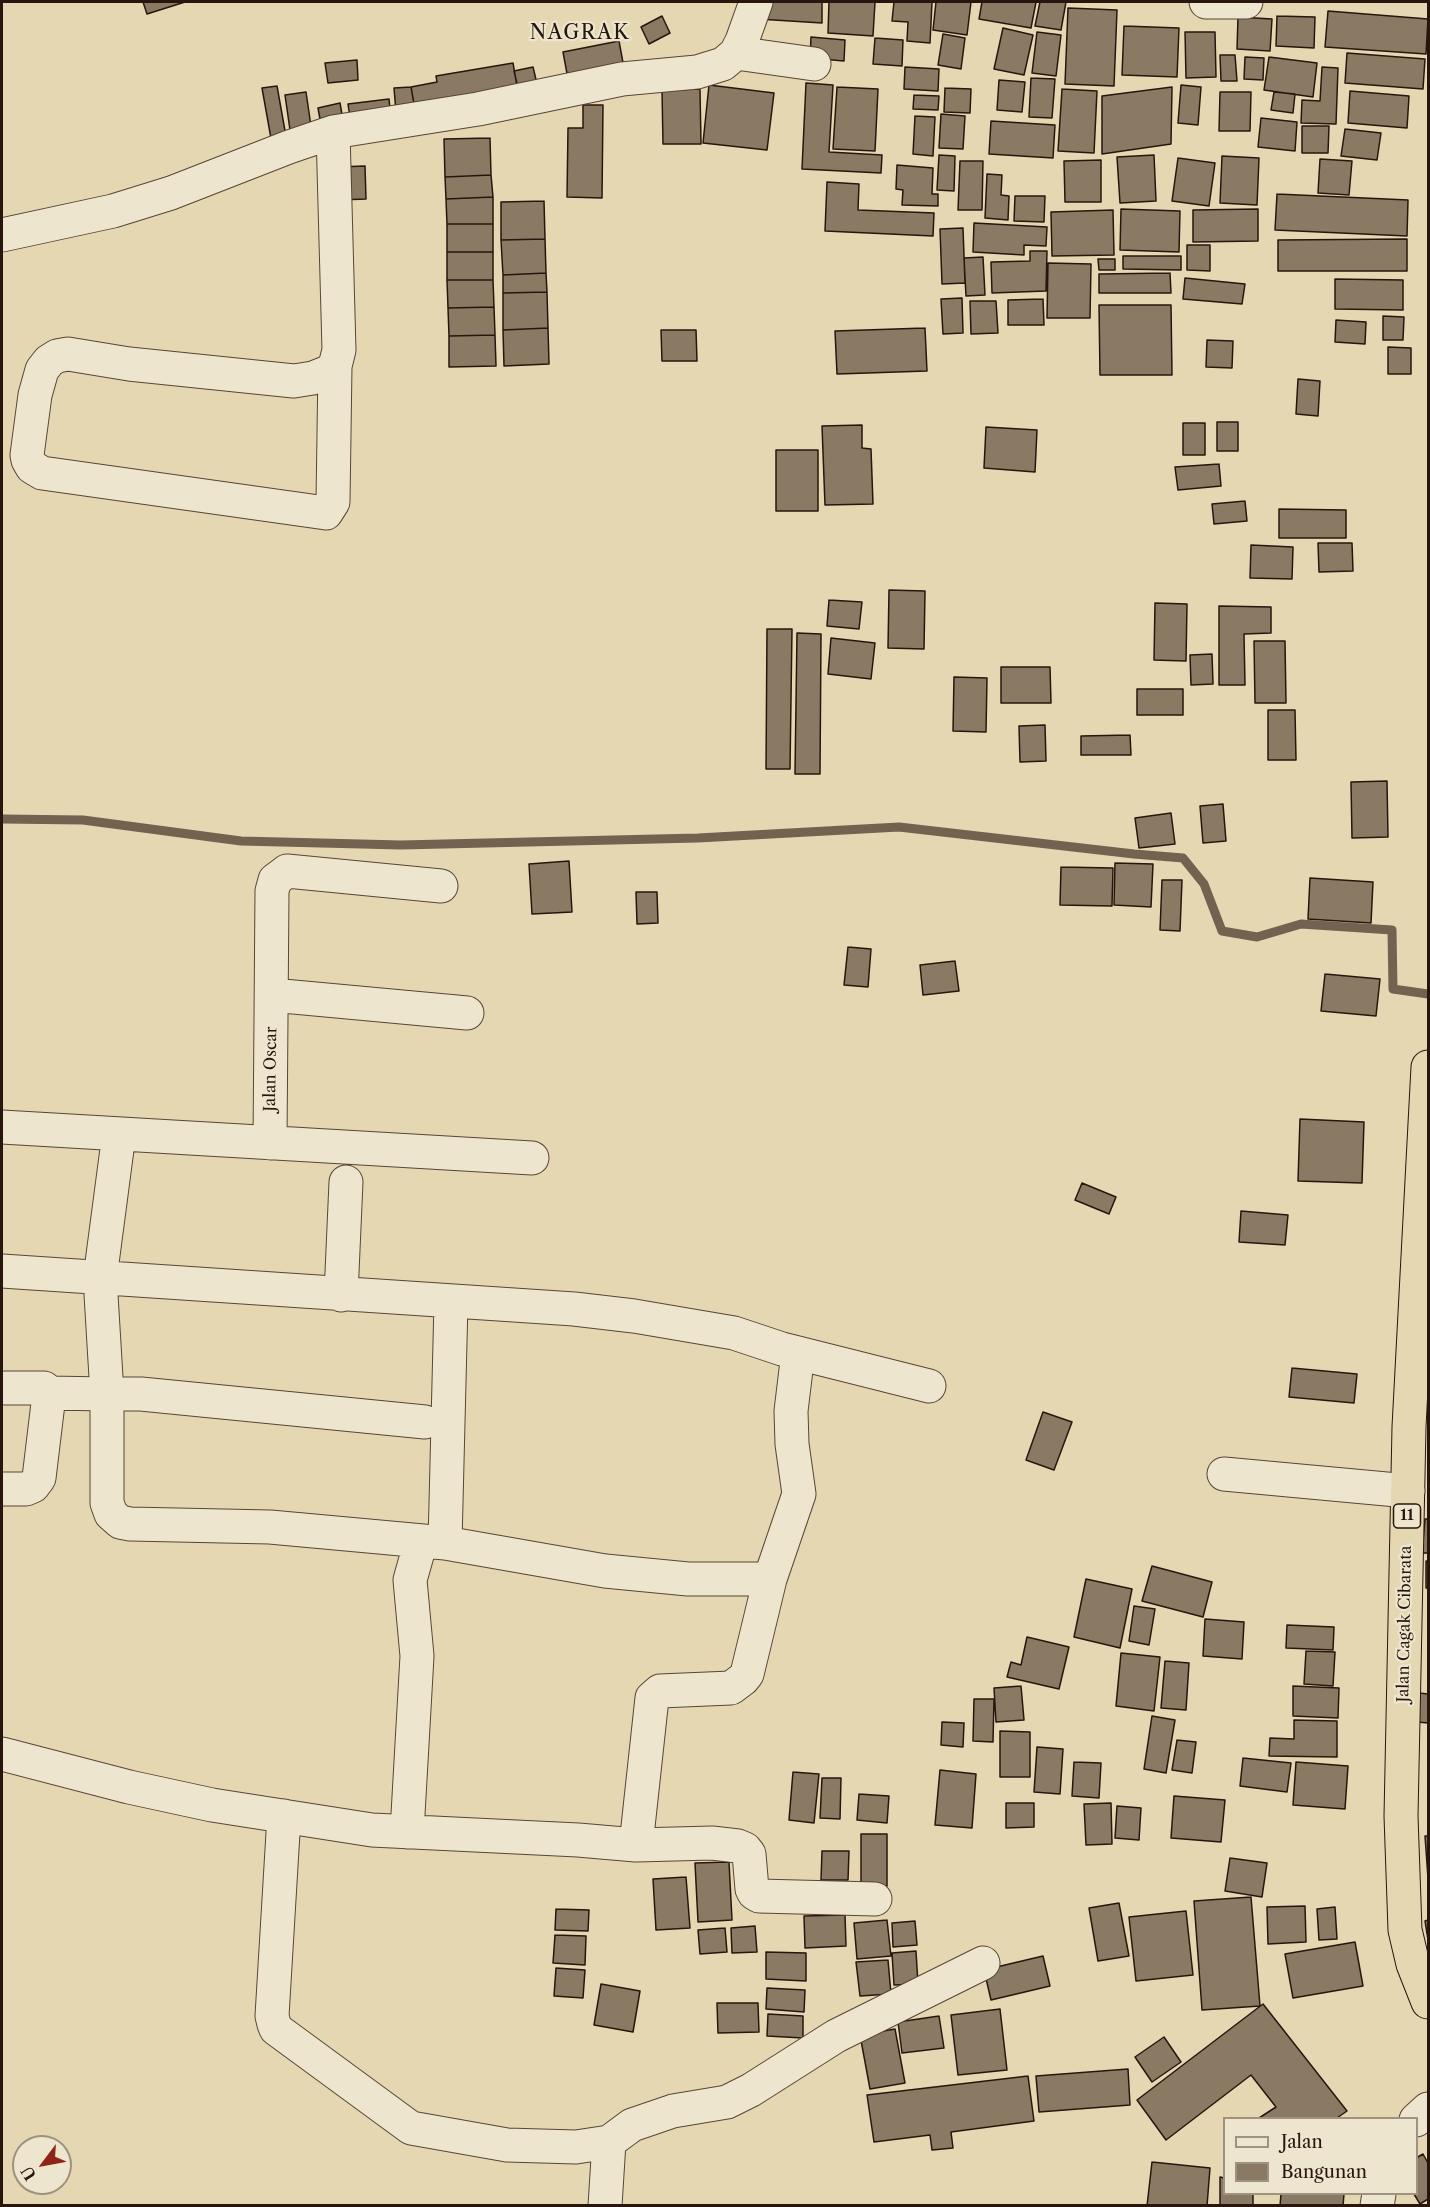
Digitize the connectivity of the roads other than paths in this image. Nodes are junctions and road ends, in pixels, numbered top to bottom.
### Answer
1 (756, 2) edge
2 (1206, 2) edge
3 (1246, 2) edge
4 (735, 53) junction
5 (814, 64) dead end
6 (333, 132) junction
7 (2, 235) edge
8 (334, 366) junction
9 (441, 886) dead end
10 (272, 995) junction
11 (467, 1013) dead end
12 (1428, 1067) edge
13 (2, 1127) edge
14 (119, 1134) junction
15 (270, 1143) junction
16 (532, 1158) dead end
17 (346, 1182) dead end
18 (2, 1271) edge
19 (100, 1278) junction
20 (341, 1295) junction
21 (451, 1302) junction
22 (798, 1353) junction
23 (929, 1386) dead end
24 (2, 1388) edge
25 (49, 1393) junction
26 (107, 1394) junction
27 (425, 1422) dead end
28 (1419, 1428) edge
29 (1224, 1474) dead end
30 (2, 1489) edge
31 (1408, 1491) junction
32 (433, 1542) junction
33 (770, 1579) junction
34 (2, 1754) edge
35 (284, 1816) junction
36 (407, 1832) junction
37 (636, 1845) junction
38 (875, 1899) dead end
39 (1421, 1962) edge
40 (983, 1963) dead end
41 (1428, 2002) edge
42 (609, 2142) junction
43 (605, 2205) edge

1 - 4 street
2 - 3 street
4 - 5 street
4 - 6 street
6 - 7 street
6 - 8 street
8 - 8 street
9 - 10 street, Jalan Oscar
10 - 11 street
10 - 15 street, Jalan Oscar
12 - 28 highway, Jalan Cagak Cibarata / 11
13 - 14 street
14 - 15 street
14 - 19 street
15 - 16 street
17 - 20 street
18 - 19 street
19 - 20 street
19 - 26 street
20 - 21 street
21 - 22 street
21 - 32 street
22 - 23 street
22 - 33 street
24 - 25 street
25 - 26 street
25 - 30 street
26 - 27 street
26 - 32 street
28 - 31 highway, Jalan Cagak Cibarata / 11
29 - 31 street
31 - 39 highway, Jalan Cagak Cibarata / 11
32 - 33 street
32 - 36 street
33 - 37 street
34 - 35 street
35 - 36 street
35 - 42 street
36 - 37 street
37 - 38 street
39 - 41 highway, 11
40 - 42 street
42 - 43 street

